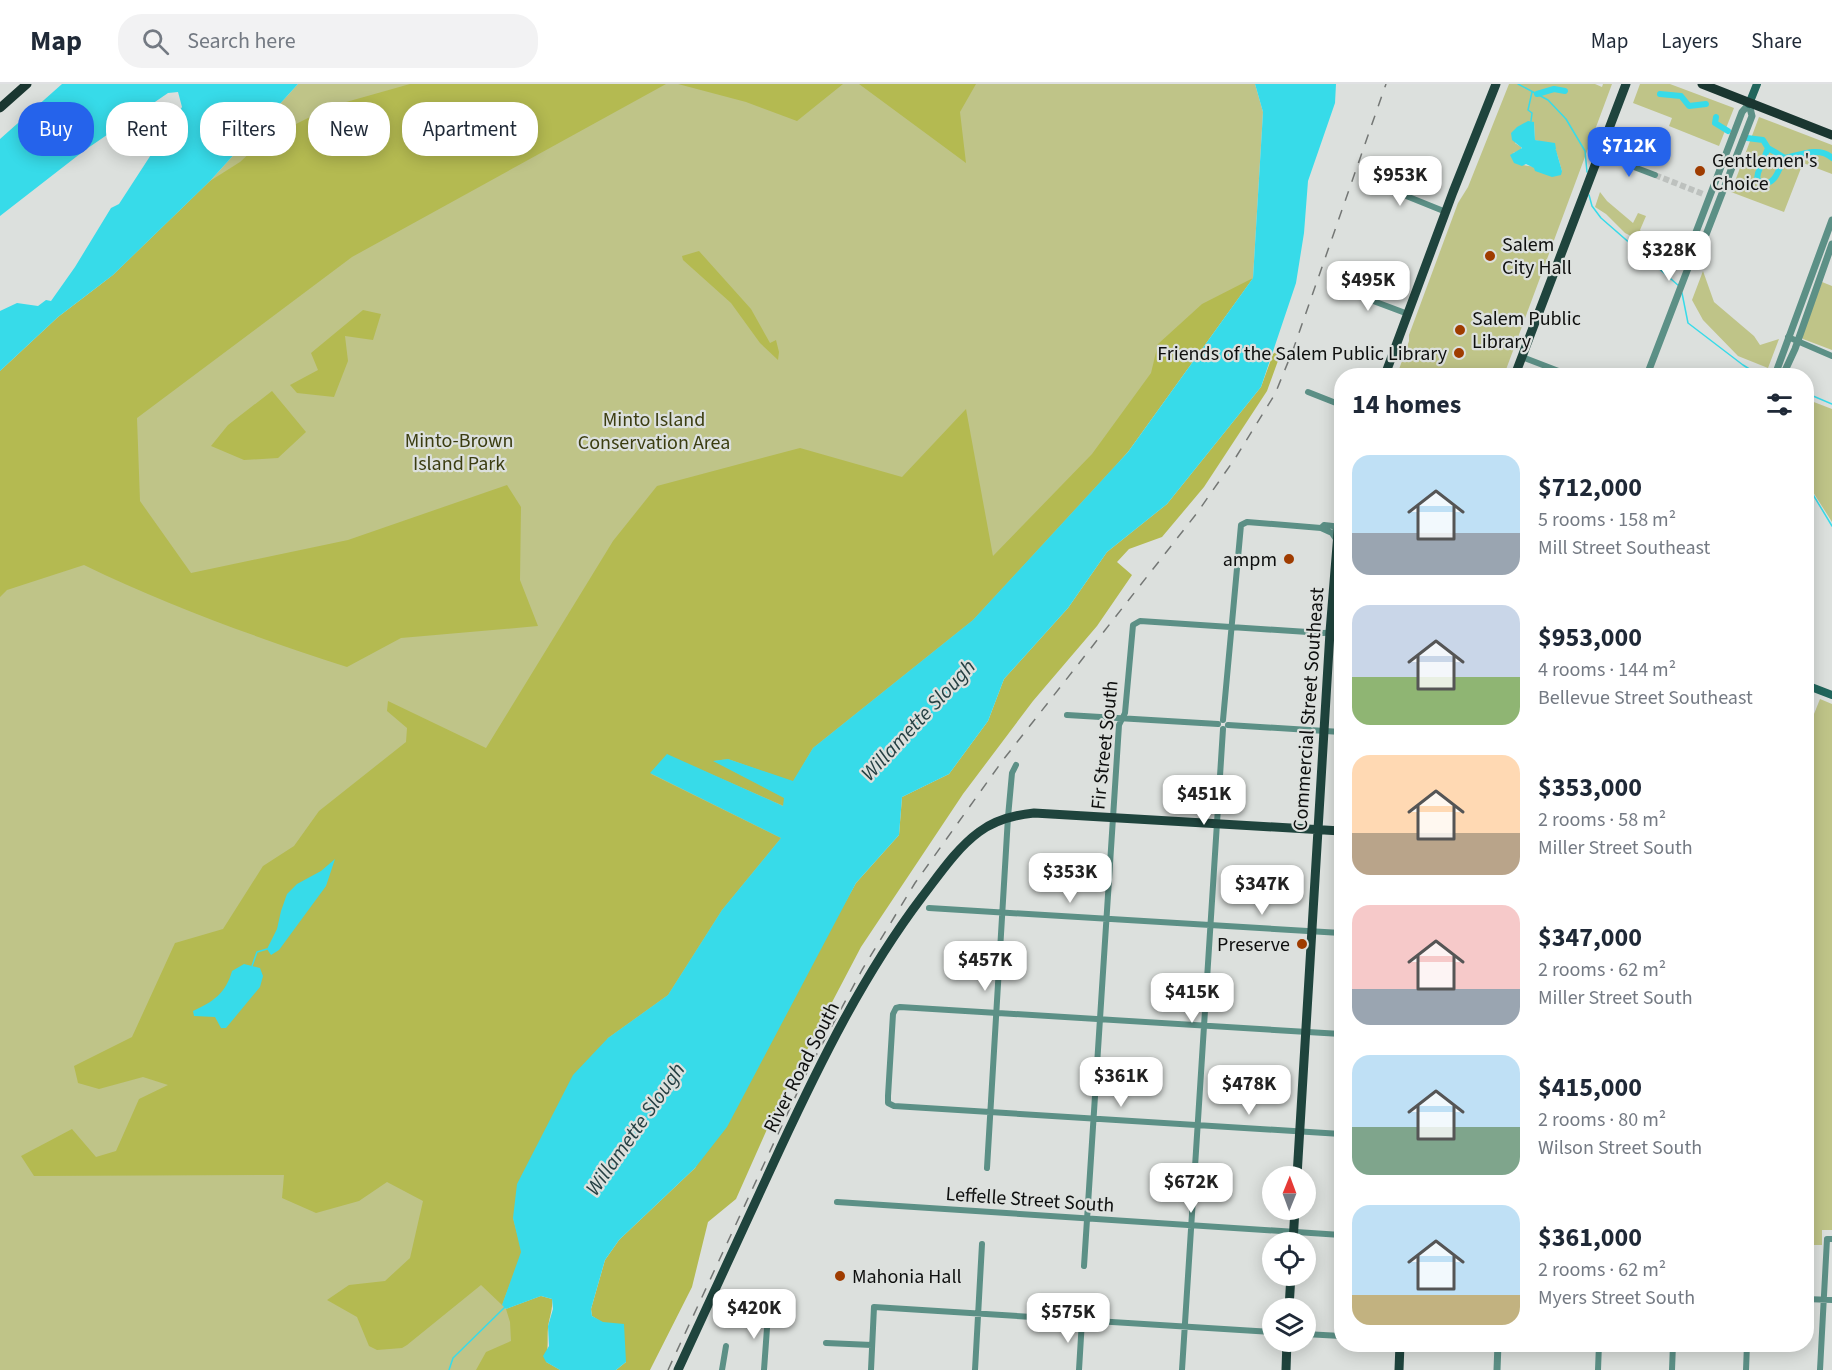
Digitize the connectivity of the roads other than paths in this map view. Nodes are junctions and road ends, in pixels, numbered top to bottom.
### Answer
1 (27, 84) edge
2 (1496, 84) edge
3 (1626, 84) edge
4 (1702, 84) edge
5 (1757, 84) edge
6 (1749, 104) junction
7 (0, 108) edge
8 (1832, 135) edge
9 (1601, 150) junction
10 (1655, 175) tunnel mouth
11 (1367, 177) dead end
12 (1446, 212) junction
13 (1832, 220) edge
14 (1832, 244) edge
15 (1692, 257) junction
16 (1336, 287) dead end
17 (1407, 314) junction
18 (1788, 337) junction
19 (1798, 342) junction
20 (1832, 356) edge
21 (1522, 357) junction
22 (1388, 368) edge
23 (1518, 368) edge
24 (1551, 368) edge
25 (1650, 368) edge
26 (1781, 368) edge
27 (1782, 368) edge
28 (1308, 392) dead end
29 (1334, 402) edge
30 (1334, 527) edge
31 (1334, 582) edge
32 (1232, 627) junction
33 (1330, 632) junction
34 (1334, 632) edge
35 (1814, 688) edge
36 (1832, 695) edge
37 (1067, 715) dead end
38 (1122, 718) junction
39 (1223, 724) junction
40 (1324, 730) junction
41 (1334, 731) edge
42 (1016, 765) dead end
43 (1008, 817) junction
44 (1112, 817) junction
45 (1216, 824) junction
46 (1318, 830) junction
47 (1334, 831) edge
48 (929, 908) dead end
49 (1002, 912) junction
50 (1106, 918) junction
51 (1210, 924) junction
52 (1313, 931) junction
53 (1334, 932) edge
54 (996, 1012) junction
55 (1100, 1019) junction
56 (1203, 1025) junction
57 (1306, 1032) junction
58 (1334, 1034) edge
59 (990, 1113) junction
60 (1093, 1119) junction
61 (1197, 1125) junction
62 (1300, 1132) junction
63 (1334, 1134) edge
64 (1298, 1166) edge
65 (987, 1168) dead end
66 (837, 1202) dead end
67 (1087, 1220) junction
68 (1190, 1226) junction
69 (1262, 1234) edge
70 (1334, 1235) edge
71 (1316, 1236) edge
72 (1830, 1239) edge
73 (982, 1244) dead end
74 (1084, 1266) dead end
75 (1828, 1300) edge
76 (978, 1313) junction
77 (771, 1315) dead end
78 (1082, 1320) junction
79 (1184, 1326) junction
80 (1262, 1331) edge
81 (1316, 1335) edge
82 (1334, 1336) edge
83 (826, 1343) dead end
84 (872, 1345) junction
85 (726, 1346) dead end
86 (1287, 1352) edge
87 (1400, 1352) edge
88 (1498, 1352) edge
89 (1599, 1352) edge
90 (1673, 1352) edge
91 (1747, 1352) edge
92 (678, 1370) edge
93 (722, 1370) edge
94 (764, 1370) edge
95 (871, 1370) edge
96 (975, 1370) edge
97 (1079, 1370) edge
98 (1182, 1370) edge
99 (1286, 1370) edge
100 (1399, 1370) edge
101 (1497, 1370) edge
102 (1598, 1370) edge
103 (1672, 1370) edge
104 (1746, 1370) edge
105 (1820, 1370) edge

1 - 7 highway
2 - 12 main road
3 - 9 main road
4 - 6 highway
5 - 6 main road
6 - 8 highway
6 - 15 street
6 - 15 street
9 - 10 street
9 - 21 main road
11 - 12 street
12 - 17 main road
13 - 18 street
14 - 19 street
15 - 25 street
16 - 17 street
17 - 22 main road
18 - 19 street
18 - 26 street
19 - 20 street
19 - 27 street
21 - 23 main road
21 - 24 street
28 - 29 street
30 - 32 street
31 - 33 main road, Commercial Street Southeast
32 - 33 street
32 - 38 street, Fir Street South
32 - 39 street
33 - 34 street
33 - 40 main road, Commercial Street Southeast
35 - 36 main road
37 - 38 street
38 - 39 street
38 - 44 street, Fir Street South
39 - 40 street
39 - 45 street
40 - 41 street
40 - 46 main road, Commercial Street Southeast
42 - 43 street
43 - 44 main road, River Road South
43 - 49 street
43 - 92 main road, River Road South
44 - 45 main road, River Road South
44 - 50 street, Fir Street South
45 - 46 main road, River Road South
45 - 51 street
46 - 47 main road, River Road South
46 - 52 main road, Commercial Street Southeast
48 - 49 street
49 - 50 street
49 - 54 street
50 - 51 street
50 - 55 street, Fir Street South
51 - 52 street
51 - 56 street
52 - 53 street
52 - 57 main road, Commercial Street Southeast
54 - 55 street
54 - 59 street
54 - 59 street
55 - 56 street
55 - 60 street, Fir Street South
56 - 57 street
56 - 61 street
57 - 58 street
57 - 62 main road, Commercial Street Southeast
59 - 60 street
59 - 65 street
60 - 61 street
60 - 67 street, Fir Street South
61 - 62 street
61 - 68 street
62 - 63 street
62 - 64 main road, Commercial Street Southeast
66 - 67 street, Leffelle Street South
67 - 68 street, Leffelle Street South
67 - 74 street, Fir Street South
68 - 69 street, Leffelle Street South
68 - 79 street
70 - 71 street, Leffelle Street South
72 - 75 street
73 - 76 street
75 - 105 street
76 - 78 street
76 - 84 street
76 - 96 street
77 - 94 street
78 - 79 street
78 - 97 street
79 - 80 street
79 - 98 street
81 - 82 street
83 - 84 street
84 - 95 street
85 - 93 street
86 - 99 main road
87 - 100 main road
88 - 101 street
89 - 102 street
90 - 103 street
91 - 104 street

